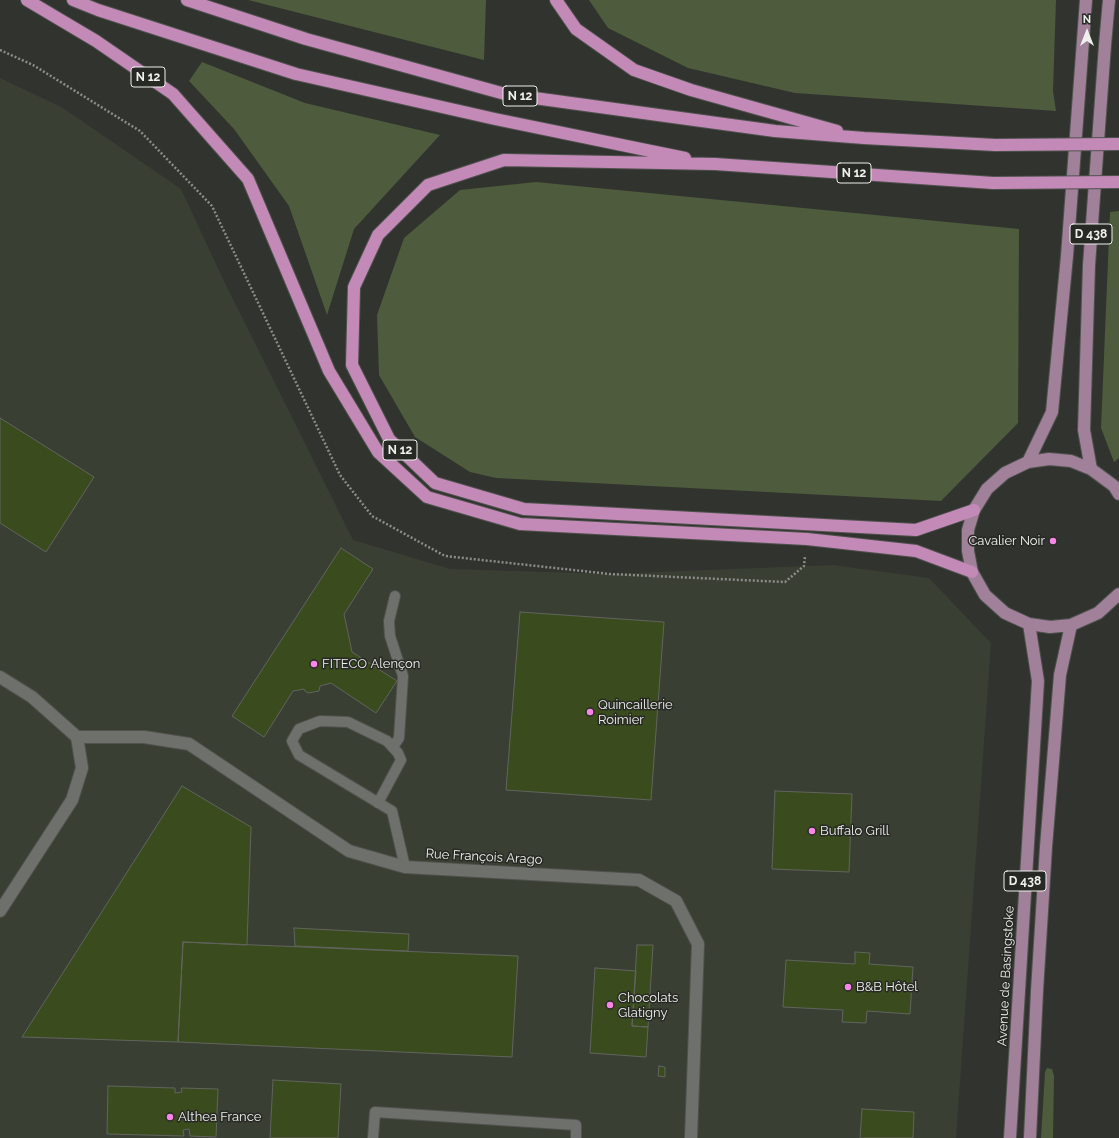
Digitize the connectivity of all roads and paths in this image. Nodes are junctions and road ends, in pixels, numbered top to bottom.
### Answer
1 (28, 0) edge
2 (73, 0) edge
3 (187, 0) edge
4 (556, 0) edge
5 (1086, 0) edge
6 (1109, 0) edge
7 (864, 138) junction
8 (1119, 144) edge
9 (715, 164) junction
10 (1119, 182) edge
11 (1028, 462) junction
12 (1091, 469) junction
13 (1119, 494) edge
14 (974, 510) junction
15 (972, 572) junction
16 (1119, 594) edge
17 (394, 596) dead end
18 (1029, 624) junction
19 (1071, 625) junction
20 (0, 676) edge
21 (77, 737) junction
22 (393, 748) junction
23 (378, 803) junction
24 (405, 867) junction
25 (0, 911) edge
26 (373, 1138) edge
27 (576, 1138) edge
28 (691, 1138) edge
29 (1010, 1138) edge
30 (1030, 1138) edge

1 - 15 highway, N 12
2 - 9 highway, N 12
3 - 7 highway, N 12
4 - 7 highway, N 12
5 - 11 main road, D 438
6 - 12 main road, D 438
7 - 8 highway, N 12, bridge
9 - 10 highway, N 12, bridge
9 - 14 highway, N 12
11 - 12 main road
11 - 14 main road
12 - 13 main road
14 - 15 main road
15 - 18 main road
16 - 19 main road
17 - 22 lane
18 - 19 main road
18 - 29 main road, Avenue de Basingstoke / D 438
19 - 30 main road, D 438
20 - 21 street
21 - 24 street, Rue François Arago
21 - 25 street
22 - 23 lane
22 - 23 lane
23 - 24 lane
24 - 28 street, Rue François Arago
26 - 27 lane

